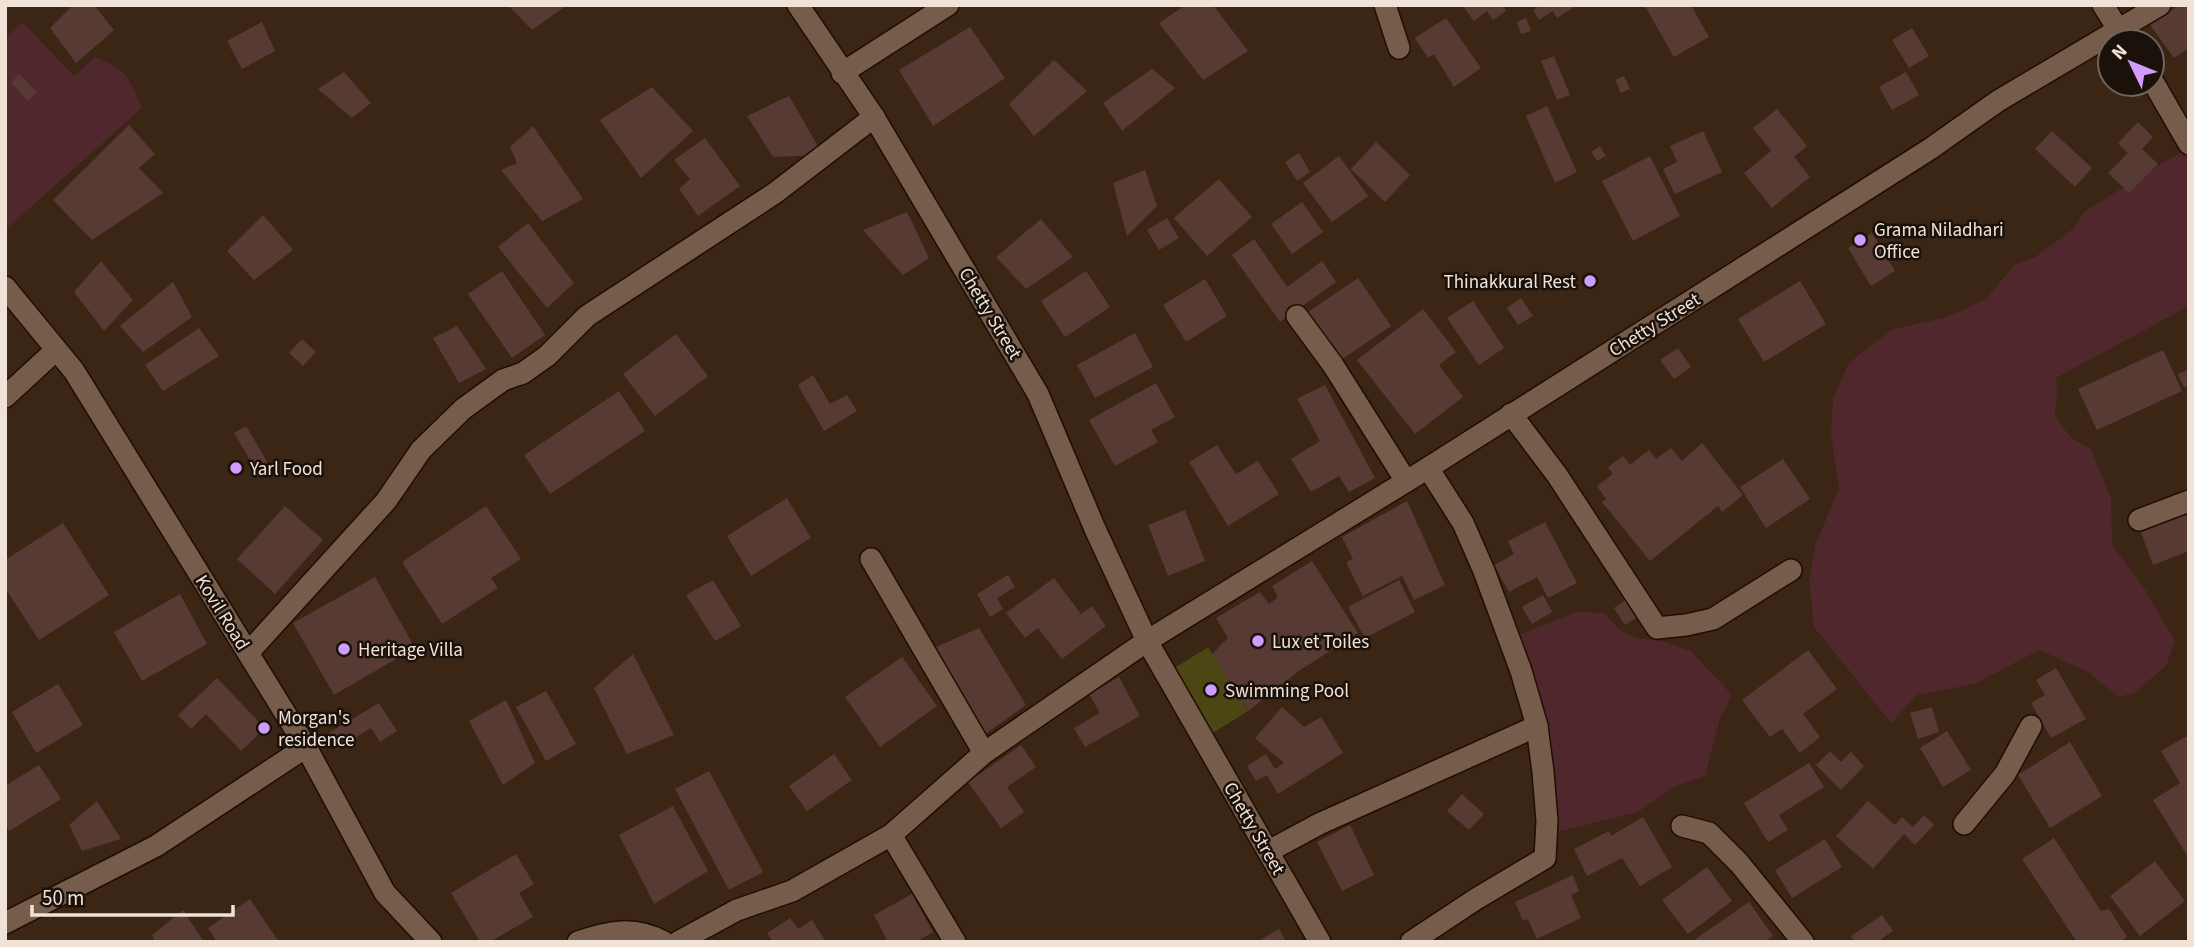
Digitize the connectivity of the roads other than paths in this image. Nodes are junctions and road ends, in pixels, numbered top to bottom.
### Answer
1 (798, 5) edge
2 (948, 5) edge
3 (1385, 5) edge
4 (2103, 5) edge
5 (2160, 5) edge
6 (2117, 28) edge
7 (2132, 28) edge
8 (1399, 48) dead end
9 (2096, 50) edge
10 (842, 73) junction
11 (2163, 98) edge
12 (874, 117) junction
13 (2189, 144) edge
14 (5, 287) edge
15 (1297, 316) dead end
16 (55, 349) junction
17 (5, 397) edge
18 (1511, 414) junction
19 (1428, 468) junction
20 (1406, 481) junction
21 (2189, 501) edge
22 (2139, 520) dead end
23 (871, 559) dead end
24 (1791, 570) dead end
25 (1147, 642) junction
26 (248, 653) junction
27 (1537, 726) junction
28 (2031, 726) dead end
29 (306, 747) junction
30 (984, 753) junction
31 (1964, 824) dead end
32 (1682, 826) dead end
33 (891, 835) junction
34 (1269, 850) junction
35 (5, 923) edge
36 (431, 942) edge
37 (578, 942) edge
38 (664, 942) edge
39 (678, 942) edge
40 (955, 942) edge
41 (1320, 942) edge
42 (1411, 942) edge
43 (1803, 942) edge

1 - 10 street, Chetty Street
2 - 10 street
3 - 8 street
4 - 6 street
5 - 7 street, Chetty Street
9 - 18 street, Chetty Street
10 - 12 street, Chetty Street
11 - 13 street
12 - 25 street, Chetty Street
12 - 26 street
14 - 16 street, Kovil Road
15 - 20 street
16 - 17 street
16 - 26 street, Kovil Road
18 - 19 street, Chetty Street
18 - 24 street
19 - 20 street, Chetty Street
19 - 27 street
20 - 25 street, Chetty Street
21 - 22 street
23 - 30 street
25 - 30 street
25 - 34 street, Chetty Street
26 - 29 street, Kovil Road
27 - 34 street
27 - 42 street
28 - 31 street
29 - 35 street
29 - 36 street, Kovil Road
30 - 33 street
32 - 43 street
33 - 39 street
33 - 40 street
34 - 41 street, Chetty Street
37 - 38 street

